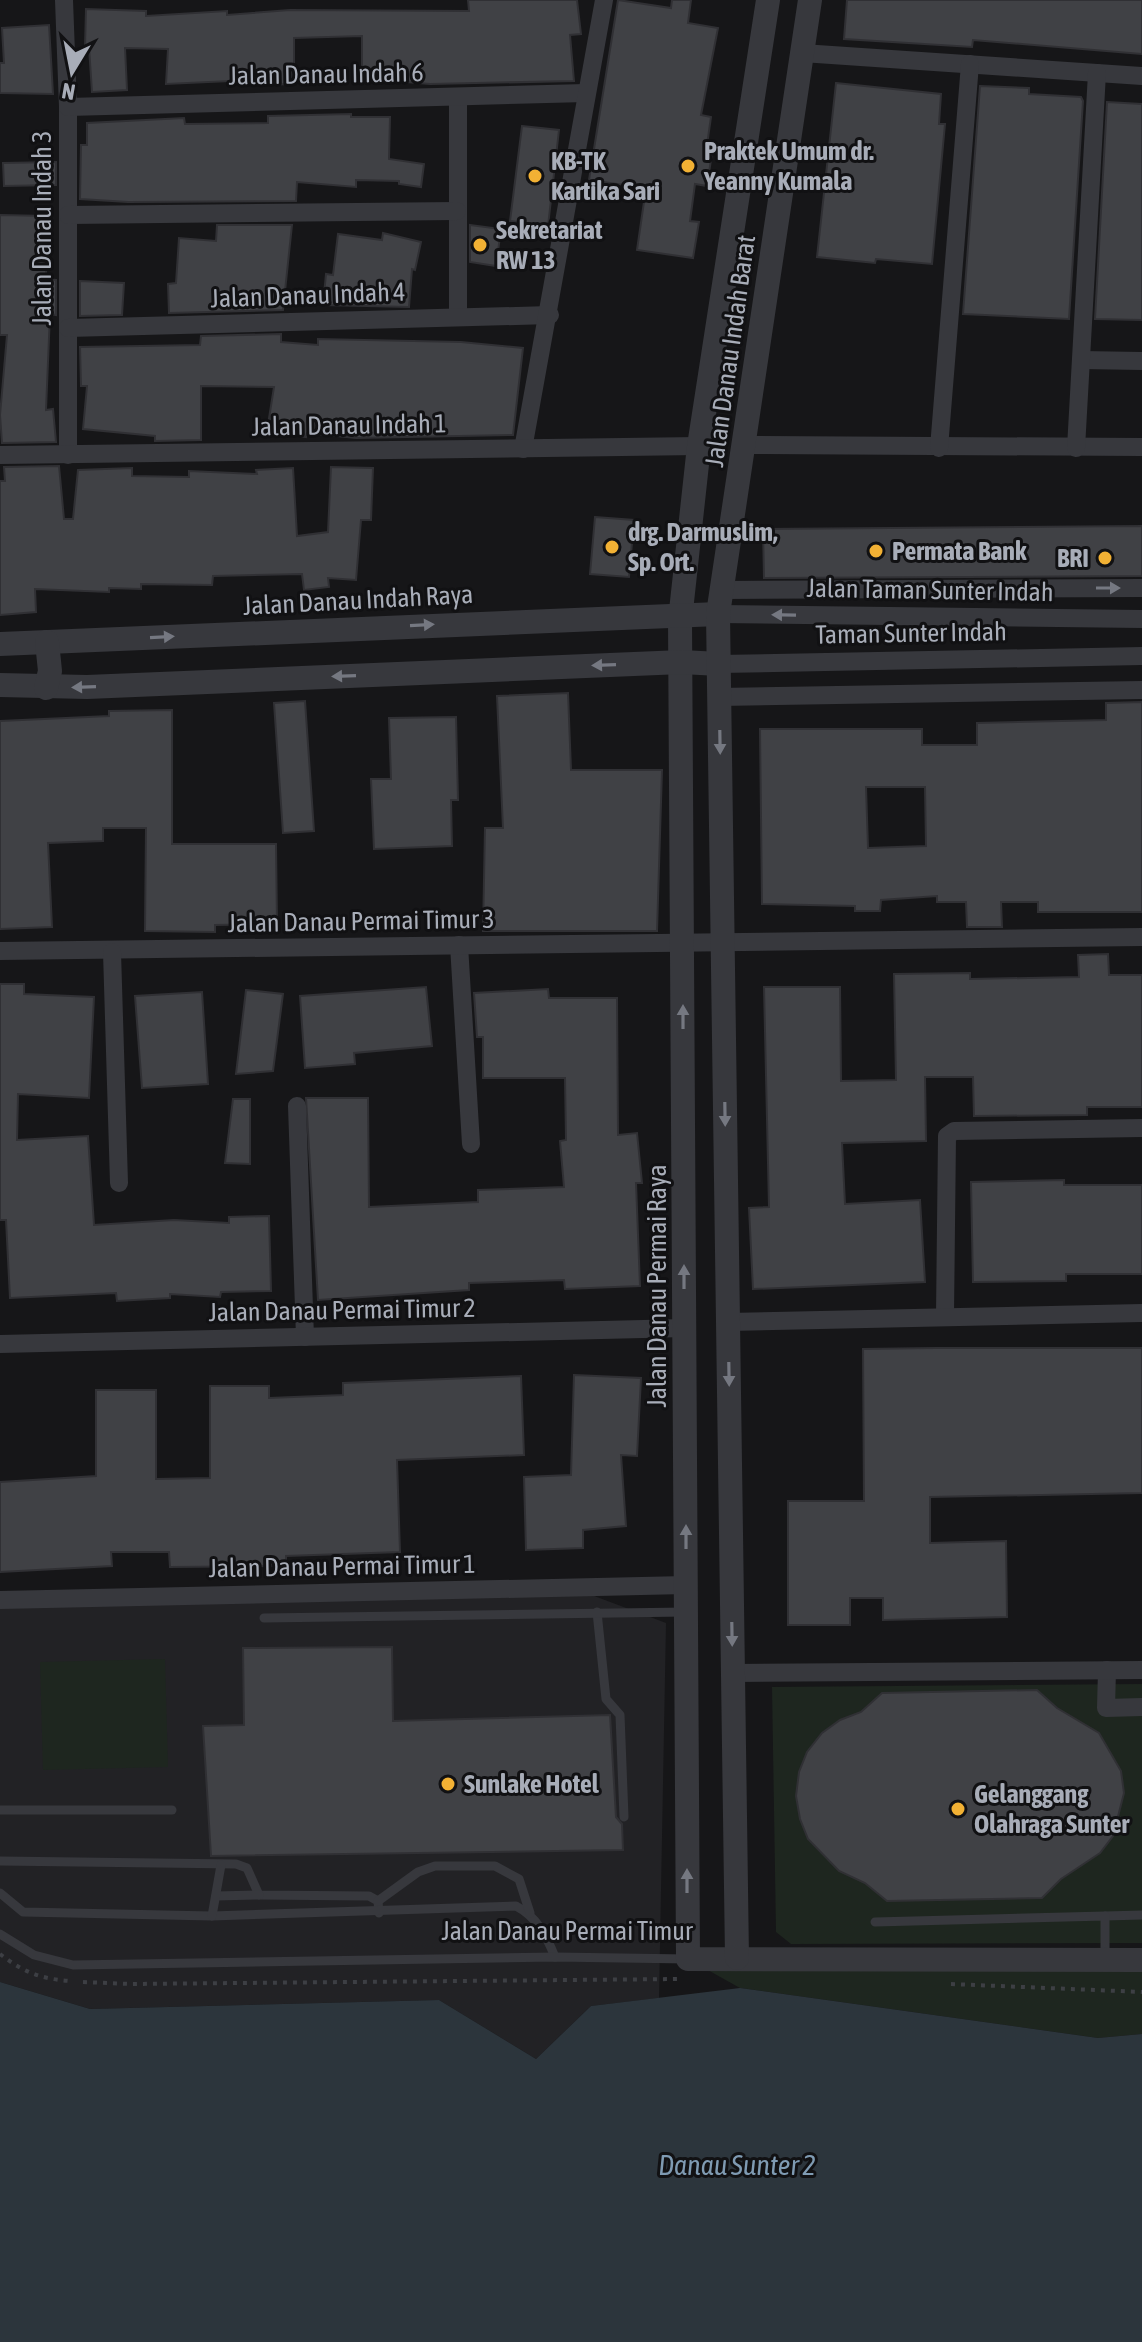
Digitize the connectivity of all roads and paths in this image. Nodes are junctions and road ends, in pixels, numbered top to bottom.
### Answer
1 (64, 0) edge
2 (604, 0) edge
3 (768, 0) edge
4 (810, 0) edge
5 (802, 53) junction
6 (970, 64) junction
7 (1097, 73) junction
8 (1142, 76) edge
9 (586, 93) junction
10 (458, 97) junction
11 (68, 107) junction
12 (457, 211) junction
13 (68, 215) junction
14 (550, 315) junction
15 (458, 317) junction
16 (68, 328) junction
17 (1081, 360) junction
18 (1142, 361) edge
19 (745, 445) junction
20 (699, 446) junction
21 (1142, 447) edge
22 (939, 448) junction
23 (1076, 448) junction
24 (523, 449) junction
25 (0, 455) edge
26 (68, 455) junction
27 (1142, 588) edge
28 (1042, 589) junction
29 (719, 608) junction
30 (681, 616) junction
31 (1043, 618) junction
32 (1142, 619) edge
33 (47, 642) junction
34 (0, 644) edge
35 (1142, 656) edge
36 (681, 658) junction
37 (719, 659) junction
38 (0, 685) edge
39 (46, 688) junction
40 (1142, 690) edge
41 (719, 697) junction
42 (1142, 937) edge
43 (684, 941) junction
44 (720, 942) junction
45 (459, 945) junction
46 (0, 951) edge
47 (112, 952) junction
48 (297, 1106) dead end
49 (1142, 1128) edge
50 (471, 1144) dead end
51 (119, 1183) dead end
52 (1142, 1313) edge
53 (945, 1315) junction
54 (728, 1322) junction
55 (685, 1328) junction
56 (305, 1337) junction
57 (0, 1344) edge
58 (686, 1585) junction
59 (0, 1600) edge
60 (597, 1612) junction
61 (686, 1612) junction
62 (264, 1618) dead end
63 (1107, 1670) junction
64 (1142, 1670) edge
65 (733, 1673) junction
66 (1142, 1707) edge
67 (0, 1810) edge
68 (172, 1810) dead end
69 (624, 1817) dead end
70 (0, 1861) edge
71 (221, 1865) junction
72 (0, 1893) edge
73 (259, 1895) junction
74 (216, 1896) junction
75 (378, 1901) junction
76 (379, 1913) junction
77 (530, 1913) junction
78 (1142, 1915) edge
79 (212, 1916) junction
80 (1105, 1916) junction
81 (875, 1922) dead end
82 (0, 1934) edge
83 (0, 1954) edge
84 (555, 1957) junction
85 (737, 1958) junction
86 (1105, 1958) junction
87 (1142, 1960) edge
88 (688, 1969) junction
89 (950, 1984) dead end
90 (1142, 1992) edge

1 - 11 street, Jalan Danau Indah 3
2 - 9 street
3 - 20 street, Jalan Danau Indah Barat
4 - 5 street, Jalan Danau Indah Barat
5 - 6 street
5 - 19 street, Jalan Danau Indah Barat
6 - 7 street
6 - 22 street
7 - 8 street
7 - 17 street
9 - 10 street, Jalan Danau Indah 6
9 - 14 street
10 - 11 street, Jalan Danau Indah 6
10 - 12 street
11 - 13 street, Jalan Danau Indah 3
12 - 13 street
12 - 15 street
13 - 16 street, Jalan Danau Indah 3
14 - 15 street, Jalan Danau Indah 4
14 - 24 street
15 - 16 street, Jalan Danau Indah 4
16 - 26 street, Jalan Danau Indah 3
17 - 18 street
17 - 23 street
19 - 22 street
19 - 29 street, Jalan Danau Indah Barat
20 - 24 street, Jalan Danau Indah 1
20 - 30 street, Jalan Danau Indah Barat
21 - 23 street
22 - 23 street
24 - 26 street, Jalan Danau Indah 1
25 - 26 street, Jalan Danau Indah 1
28 -> 27 street, Jalan Taman Sunter Indah
28 - 29 street, Jalan Taman Sunter Indah
28 - 31 street
29 - 30 street, Jalan Danau Indah Raya
31 -> 29 street, Jalan Taman Sunter Indah
29 - 37 street, Jalan Danau Indah Barat
33 -> 30 street, Jalan Danau Indah Raya
30 - 36 street, Jalan Danau Permai Raya
31 - 32 street, Jalan Taman Sunter Indah
33 - 34 street, Jalan Danau Indah Raya
33 - 39 street
35 - 37 street, Taman Sunter Indah
36 - 37 street, Taman Sunter Indah
36 -> 39 street
36 - 43 street, Jalan Danau Permai Raya
37 - 41 street
38 - 39 street
40 - 41 street
41 -> 44 street
42 - 44 street, Jalan Danau Permai Timur 3
43 - 44 street, Jalan Danau Permai Timur 3
43 - 45 street, Jalan Danau Permai Timur 3
55 -> 43 street, Jalan Danau Permai Raya
44 -> 54 street
45 - 47 street, Jalan Danau Permai Timur 3
45 - 50 street
46 - 47 street, Jalan Danau Permai Timur 3
47 - 51 street
48 - 56 street
49 - 53 street
52 - 53 street
53 - 54 street
54 -> 65 street
55 - 56 street, Jalan Danau Permai Timur 2
58 -> 55 street, Jalan Danau Permai Raya
56 - 57 street, Jalan Danau Permai Timur 2
58 - 59 street, Jalan Danau Permai Timur 1
58 - 61 street, Jalan Danau Permai Raya
60 - 61 lane
60 - 62 lane
60 - 69 lane
88 -> 61 street, Jalan Danau Permai Raya
63 - 64 street
63 - 65 street
63 - 66 street
65 - 85 street
67 - 68 lane
70 - 71 lane
71 - 73 lane
71 - 74 lane
72 - 79 lane
73 - 74 lane
73 - 75 lane
74 - 79 lane
75 - 76 lane
75 - 77 lane
76 - 77 lane
76 - 79 lane
77 - 84 lane
78 - 80 lane
80 - 81 lane
80 - 86 lane
82 - 84 lane, Jalan Danau Permai Timur
83 - 88 path
84 - 88 lane, Jalan Danau Permai Timur
85 - 86 street, Jalan Danau Permai Timur
85 - 88 street, Jalan Danau Permai Timur
86 - 87 street, Jalan Danau Permai Timur
89 - 90 path

